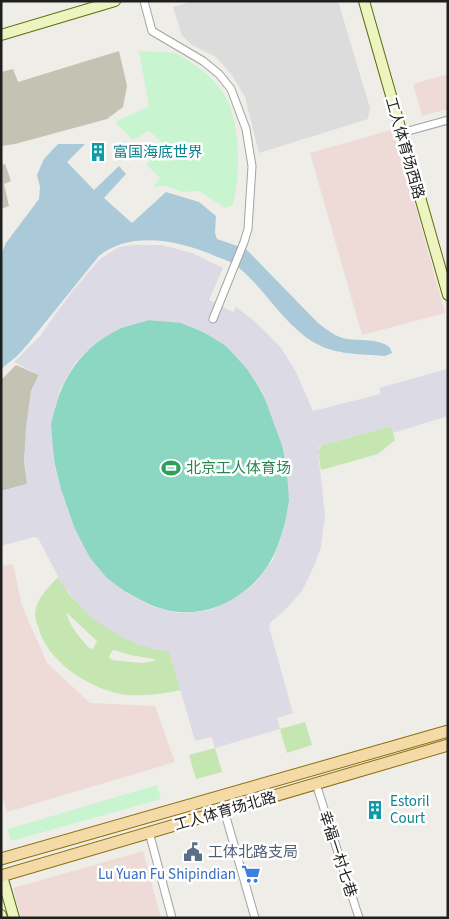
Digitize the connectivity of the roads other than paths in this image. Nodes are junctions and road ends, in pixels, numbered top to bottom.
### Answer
1 (115, 1) edge
2 (144, 1) edge
3 (364, 1) edge
4 (1, 35) edge
5 (448, 120) edge
6 (401, 132) junction
7 (448, 295) edge
8 (214, 319) dead end
9 (448, 731) edge
10 (448, 745) edge
11 (318, 790) dead end
12 (224, 810) junction
13 (149, 832) junction
14 (1, 859) edge
15 (2, 876) edge
16 (14, 918) edge
17 (172, 918) edge
18 (255, 918) edge
19 (359, 918) edge

1 - 4 street
2 - 8 street
3 - 6 street, 工人体育场西路
5 - 6 street
6 - 7 street, 工人体育场西路
9 - 14 main road, 工人体育场北路
10 - 12 main road, 工人体育场北路
11 - 19 street, 幸福一村七巷
12 - 13 main road, 工人体育场北路
12 - 18 street
13 - 15 main road, 工人体育场北路
13 - 17 street
15 - 16 street

